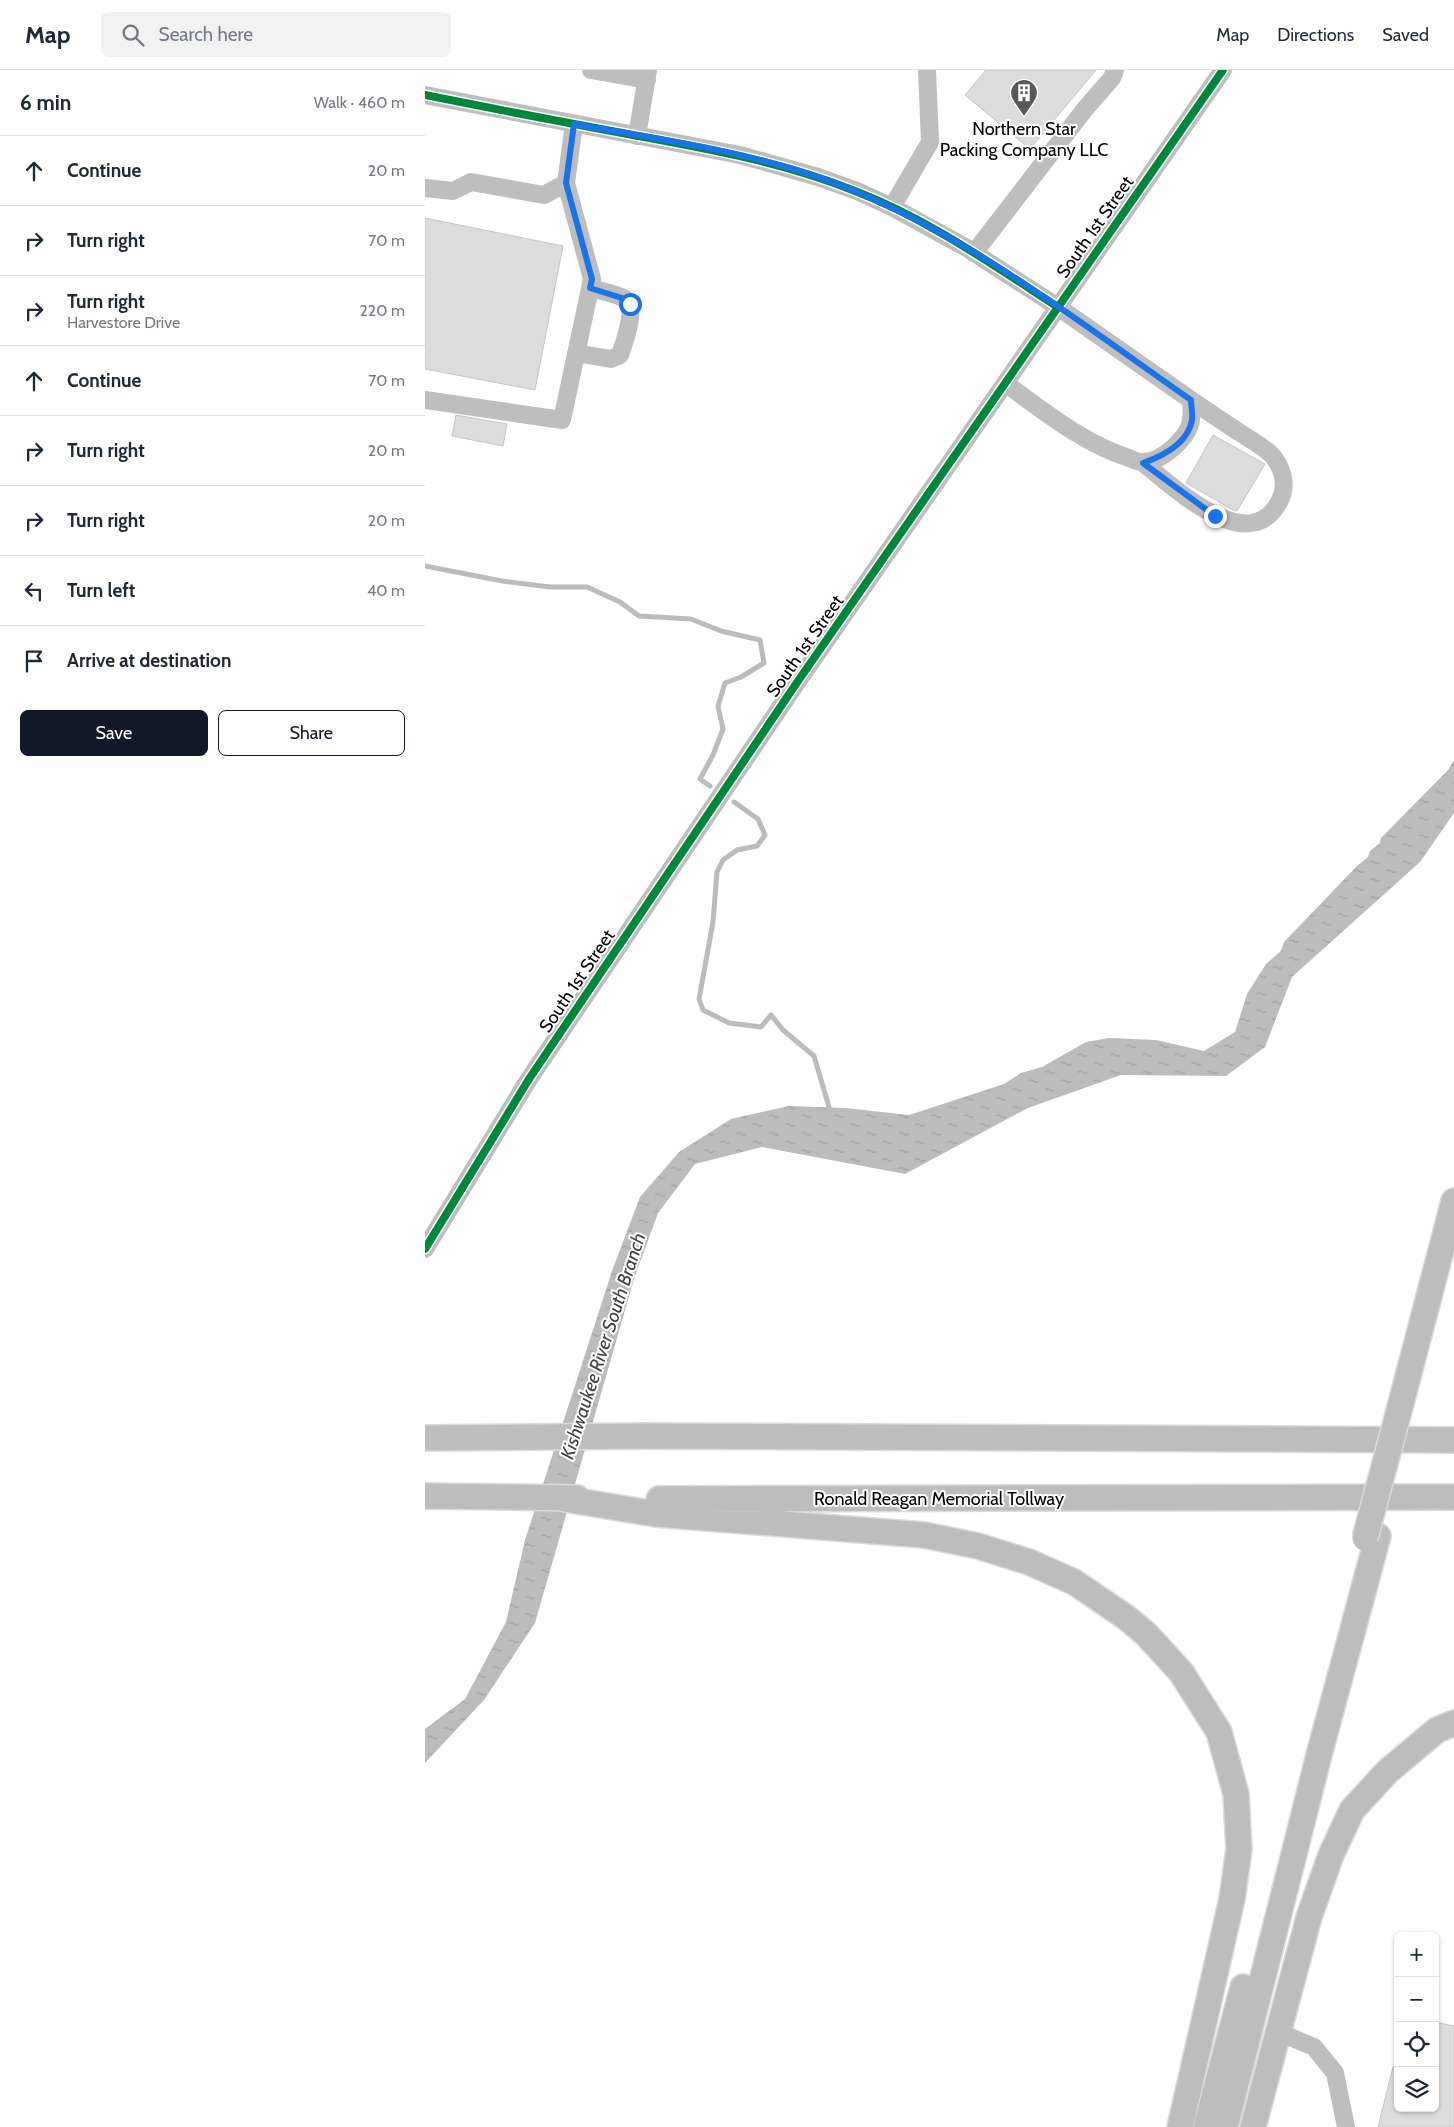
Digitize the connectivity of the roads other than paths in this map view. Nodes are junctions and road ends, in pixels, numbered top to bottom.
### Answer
1 (591, 70) edge
2 (927, 70) edge
3 (1115, 70) edge
4 (1223, 70) edge
5 (647, 75) edge
6 (425, 95) edge
7 (574, 124) junction
8 (637, 136) junction
9 (566, 183) junction
10 (425, 188) edge
11 (892, 207) junction
12 (974, 253) junction
13 (590, 288) junction
14 (1058, 307) junction
15 (576, 353) junction
16 (1006, 384) junction
17 (425, 400) edge
18 (1191, 400) junction
19 (1143, 463) junction
20 (1454, 1201) edge
21 (425, 1248) edge
22 (1454, 1253) edge
23 (1406, 1407) junction
24 (425, 1438) edge
25 (1448, 1439) edge
26 (425, 1496) edge
27 (1454, 1497) edge
28 (606, 1501) junction
29 (1371, 1537) junction
30 (1454, 1723) edge
31 (1279, 2032) junction
32 (1180, 2127) edge
33 (1206, 2127) edge
34 (1225, 2127) edge
35 (1253, 2127) edge
36 (1347, 2127) edge

1 - 5 street
2 - 11 street
3 - 12 street
4 - 14 street, South 1st Street
5 - 8 street
6 - 7 street
7 - 8 street
7 - 9 street
8 - 11 street
9 - 10 street
9 - 13 street
11 - 12 street
12 - 14 street
13 - 15 street
13 - 15 street
14 - 16 street, South 1st Street
14 - 18 street
15 - 17 street
16 - 19 street
16 - 21 street, South 1st Street
18 - 19 street
18 - 19 street
20 - 23 highway
22 - 23 highway
23 - 29 highway
24 - 25 highway
26 - 28 highway
27 - 28 highway, Ronald Reagan Memorial Tollway
28 - 32 highway
29 - 33 highway
29 - 34 highway
30 - 31 highway
31 - 35 highway
31 - 36 street

